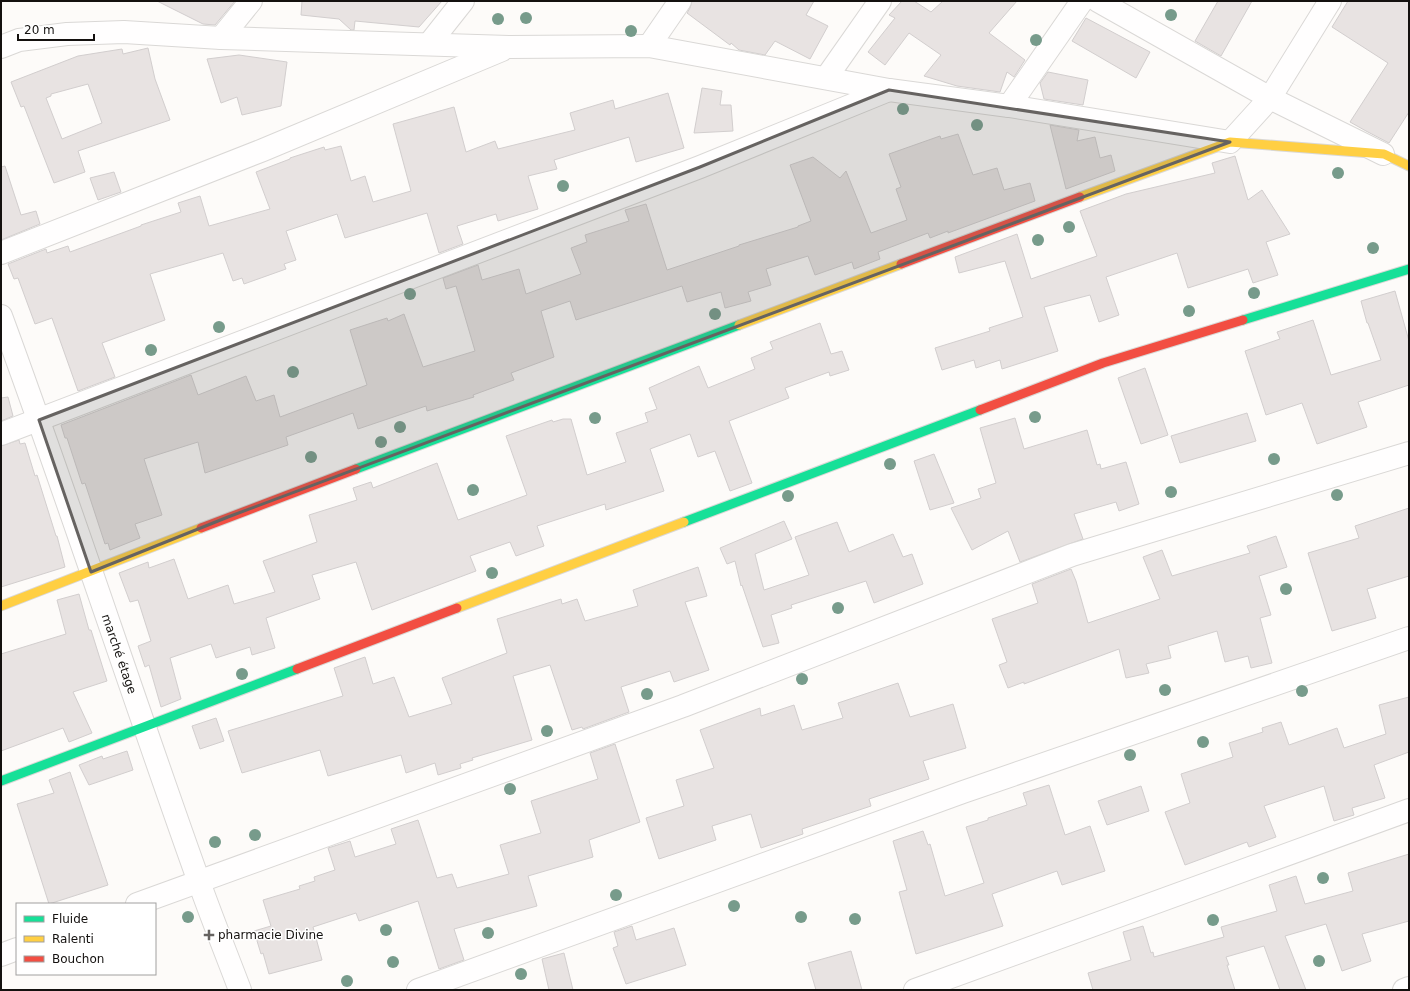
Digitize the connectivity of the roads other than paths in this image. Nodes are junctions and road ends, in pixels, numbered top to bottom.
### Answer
1 (251, 1) edge
2 (463, 1) edge
3 (680, 1) edge
4 (880, 1) edge
5 (1082, 1) edge
6 (1098, 1) edge
7 (1330, 1) edge
8 (221, 38) junction
9 (429, 44) junction
10 (648, 46) junction
11 (1, 47) edge
12 (509, 47) junction
13 (826, 78) junction
14 (889, 90) junction
15 (1270, 98) junction
16 (1009, 106) junction
17 (1230, 142) junction
18 (1384, 154) junction
19 (1407, 162) edge
20 (1, 253) edge
21 (1409, 269) edge
22 (1, 316) edge
23 (40, 420) junction
24 (1, 434) edge
25 (1409, 453) edge
26 (91, 572) junction
27 (1, 606) edge
28 (1409, 638) edge
29 (144, 726) junction
30 (1, 780) edge
31 (1409, 810) edge
32 (199, 881) junction
33 (140, 903) edge
34 (16, 949) edge
35 (1, 955) edge
36 (1409, 988) edge
37 (240, 990) edge
38 (418, 990) edge
39 (915, 990) edge
40 (1404, 990) edge

1 - 8 street
2 - 9 street
3 - 10 street
4 - 13 street
5 - 16 street
6 - 15 street
7 - 15 street
8 - 9 street
8 - 11 street
9 - 12 street
10 - 12 street
10 - 13 street
12 - 20 street
13 - 14 street
14 - 16 street
14 - 23 street
15 - 17 street
15 - 18 street
16 - 17 street
17 - 18 street
17 - 26 street
18 - 19 street
21 - 29 street
22 - 23 street, marché étage
23 - 24 street
23 - 26 street, marché étage
25 - 32 street
26 - 27 street
26 - 29 street, marché étage
28 - 38 street
29 - 30 street
29 - 32 street, marché étage
31 - 39 street
32 - 33 street
32 - 37 street, marché étage
34 - 35 street
36 - 40 street

